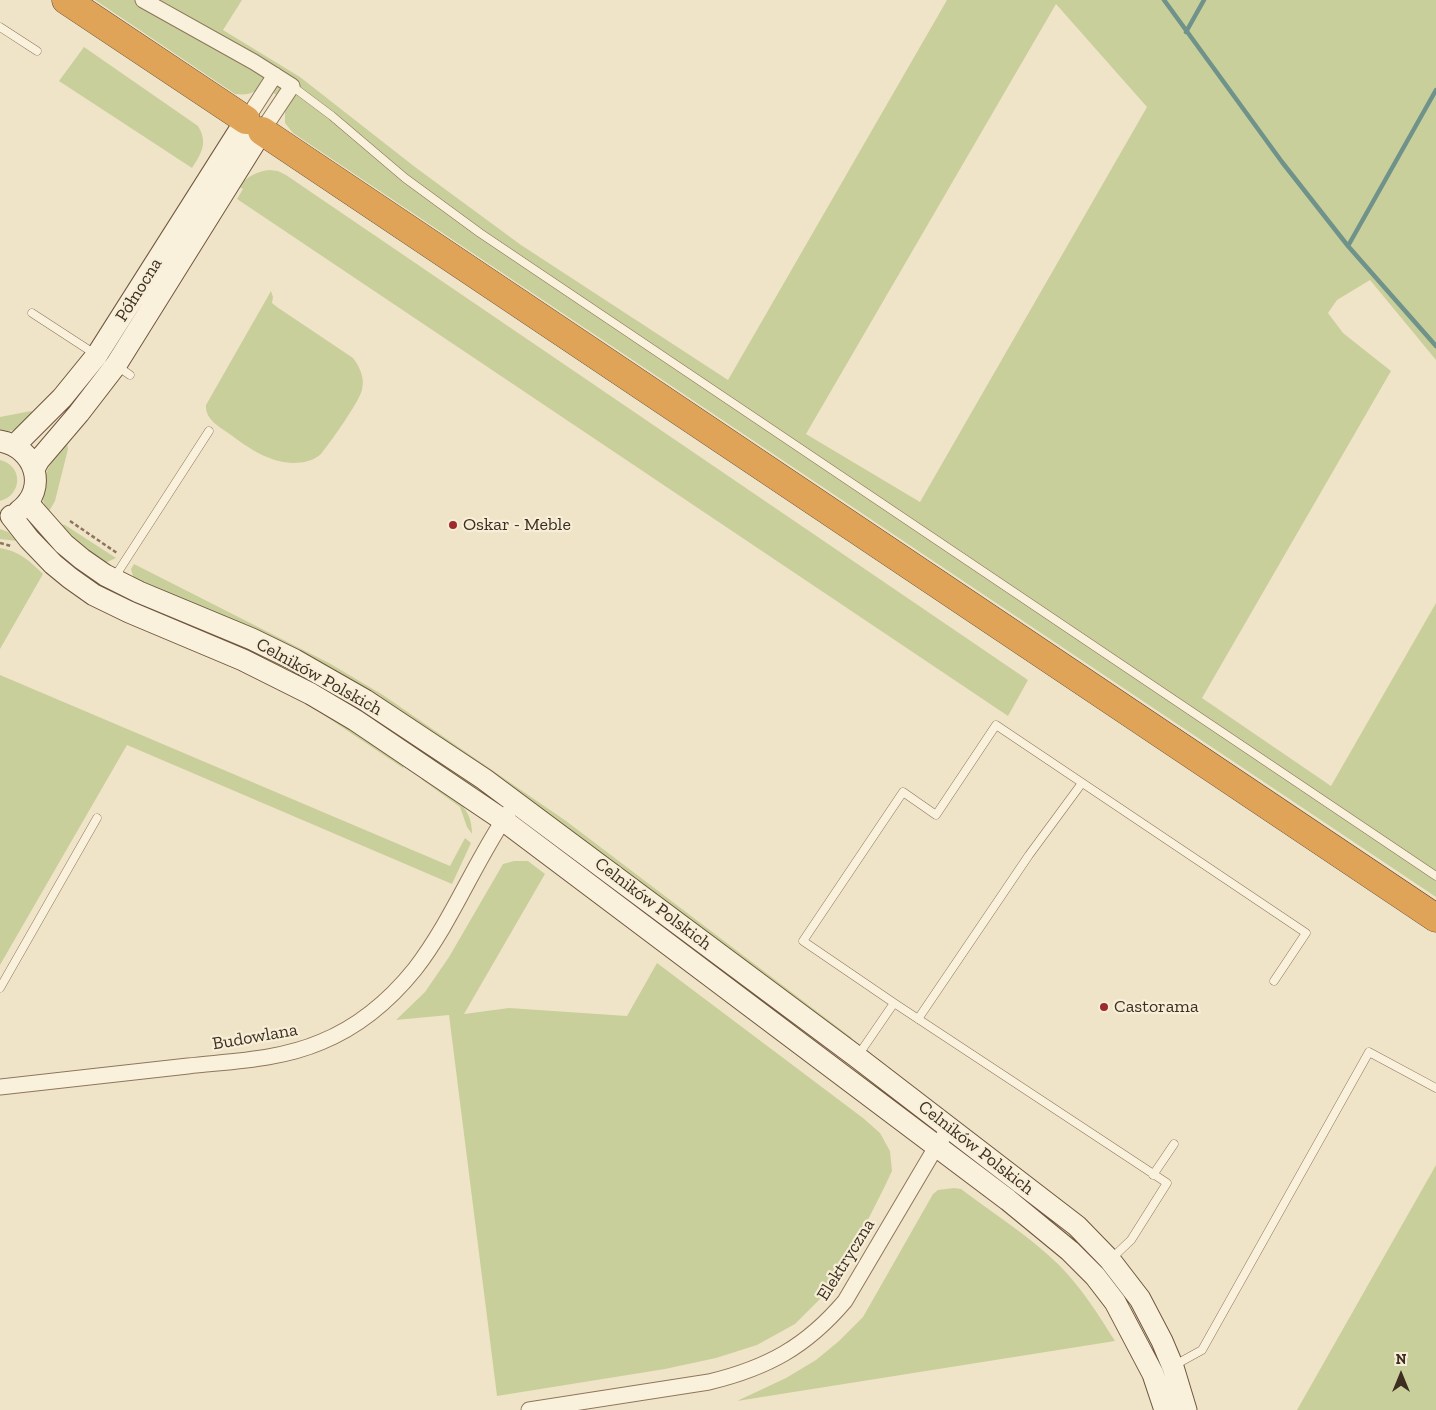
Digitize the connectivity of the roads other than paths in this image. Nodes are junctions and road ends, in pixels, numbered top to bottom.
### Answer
1 (66, 0) edge
2 (143, 0) edge
3 (0, 26) edge
4 (37, 51) dead end
5 (275, 75) junction
6 (292, 86) junction
7 (254, 126) junction
8 (32, 313) dead end
9 (97, 355) junction
10 (209, 431) dead end
11 (7, 443) edge
12 (34, 469) junction
13 (28, 502) junction
14 (5, 517) edge
15 (112, 580) junction
16 (1082, 783) junction
17 (516, 802) junction
18 (96, 818) dead end
19 (503, 820) junction
20 (1436, 876) edge
21 (1436, 918) edge
22 (1274, 981) dead end
23 (0, 988) edge
24 (894, 1003) junction
25 (918, 1019) junction
26 (857, 1057) junction
27 (0, 1087) edge
28 (1436, 1088) edge
29 (950, 1127) junction
30 (1174, 1144) dead end
31 (936, 1146) junction
32 (1153, 1175) junction
33 (1110, 1260) junction
34 (1163, 1370) junction
35 (529, 1410) edge
36 (1164, 1410) edge
37 (1186, 1410) edge

1 - 7 highway
2 - 5 street
3 - 4 lane
5 - 6 street
5 - 7 street
6 - 7 street
6 - 20 lane
7 - 9 street, Północna
7 - 12 street, Północna
7 - 21 highway
8 - 9 lane
9 - 11 street, Północna
10 - 15 lane
11 - 12 street
12 - 13 street
13 - 14 street
13 - 15 street, Celników Polskich
14 - 19 street, Celników Polskich
15 - 17 street, Celników Polskich
16 - 22 lane
16 - 24 lane
16 - 25 lane
17 - 19 street, Budowlana
17 - 26 street, Celników Polskich
18 - 23 lane
19 - 27 street, Budowlana
19 - 31 street, Celników Polskich
24 - 25 lane
24 - 26 lane
25 - 32 lane
26 - 29 street, Celników Polskich
28 - 34 lane
29 - 31 street, Elektryczna
29 - 33 street, Celników Polskich
30 - 32 lane
31 - 34 street, Celników Polskich
31 - 35 street, Elektryczna
32 - 33 lane
33 - 34 street, Celników Polskich
34 - 36 street, Celników Polskich
34 - 37 street, Celników Polskich

